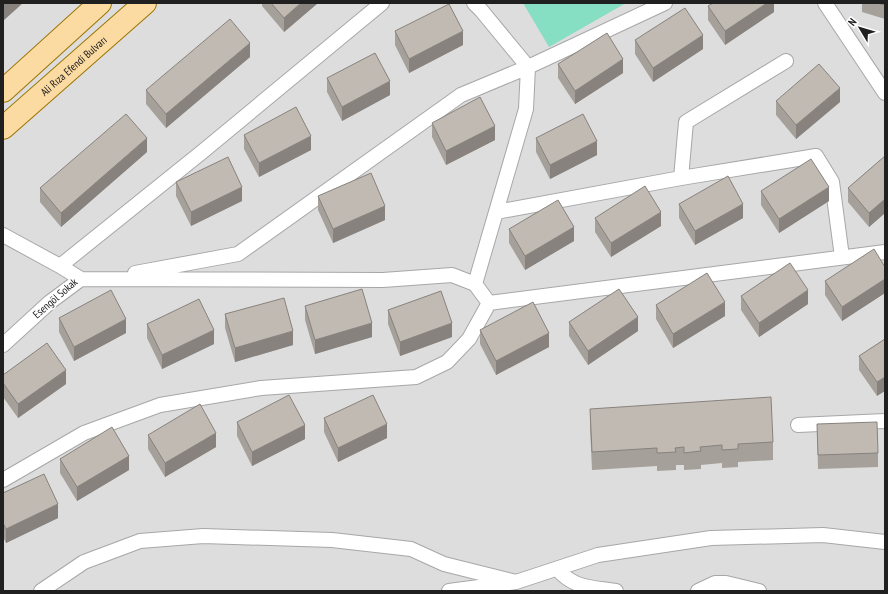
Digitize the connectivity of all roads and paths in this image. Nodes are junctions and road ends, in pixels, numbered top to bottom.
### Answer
1 (100, 3) edge
2 (145, 3) edge
3 (382, 3) edge
4 (474, 3) edge
5 (665, 3) edge
6 (825, 3) edge
7 (786, 61) dead end
8 (528, 67) junction
9 (3, 91) edge
10 (885, 93) edge
11 (3, 128) edge
12 (681, 178) junction
13 (496, 212) junction
14 (3, 235) edge
15 (885, 252) edge
16 (842, 257) junction
17 (60, 266) junction
18 (81, 279) junction
19 (101, 279) junction
20 (475, 284) junction
21 (488, 303) junction
22 (3, 345) edge
23 (885, 421) edge
24 (798, 425) dead end
25 (3, 480) edge
26 (885, 542) edge
27 (557, 568) junction
28 (516, 582) junction
29 (41, 591) edge
30 (449, 591) edge
31 (616, 591) edge
32 (698, 591) edge
33 (759, 591) edge

1 - 9 main road
2 - 11 main road, Ali Rıza Efendi Bulvarı
3 - 17 street
4 - 8 street
5 - 8 street
6 - 10 street
7 - 12 street
8 - 13 street
8 - 19 street
12 - 13 street
12 - 16 street
13 - 20 street
14 - 17 street, Esengöl Sokak
15 - 16 street
16 - 21 street
17 - 18 street, Esengöl Sokak
18 - 19 street
18 - 22 street, Esengöl Sokak
19 - 20 street
20 - 21 street
21 - 25 street
23 - 24 street
26 - 27 street
27 - 28 street
27 - 31 street
28 - 29 street
28 - 30 street
32 - 33 street

